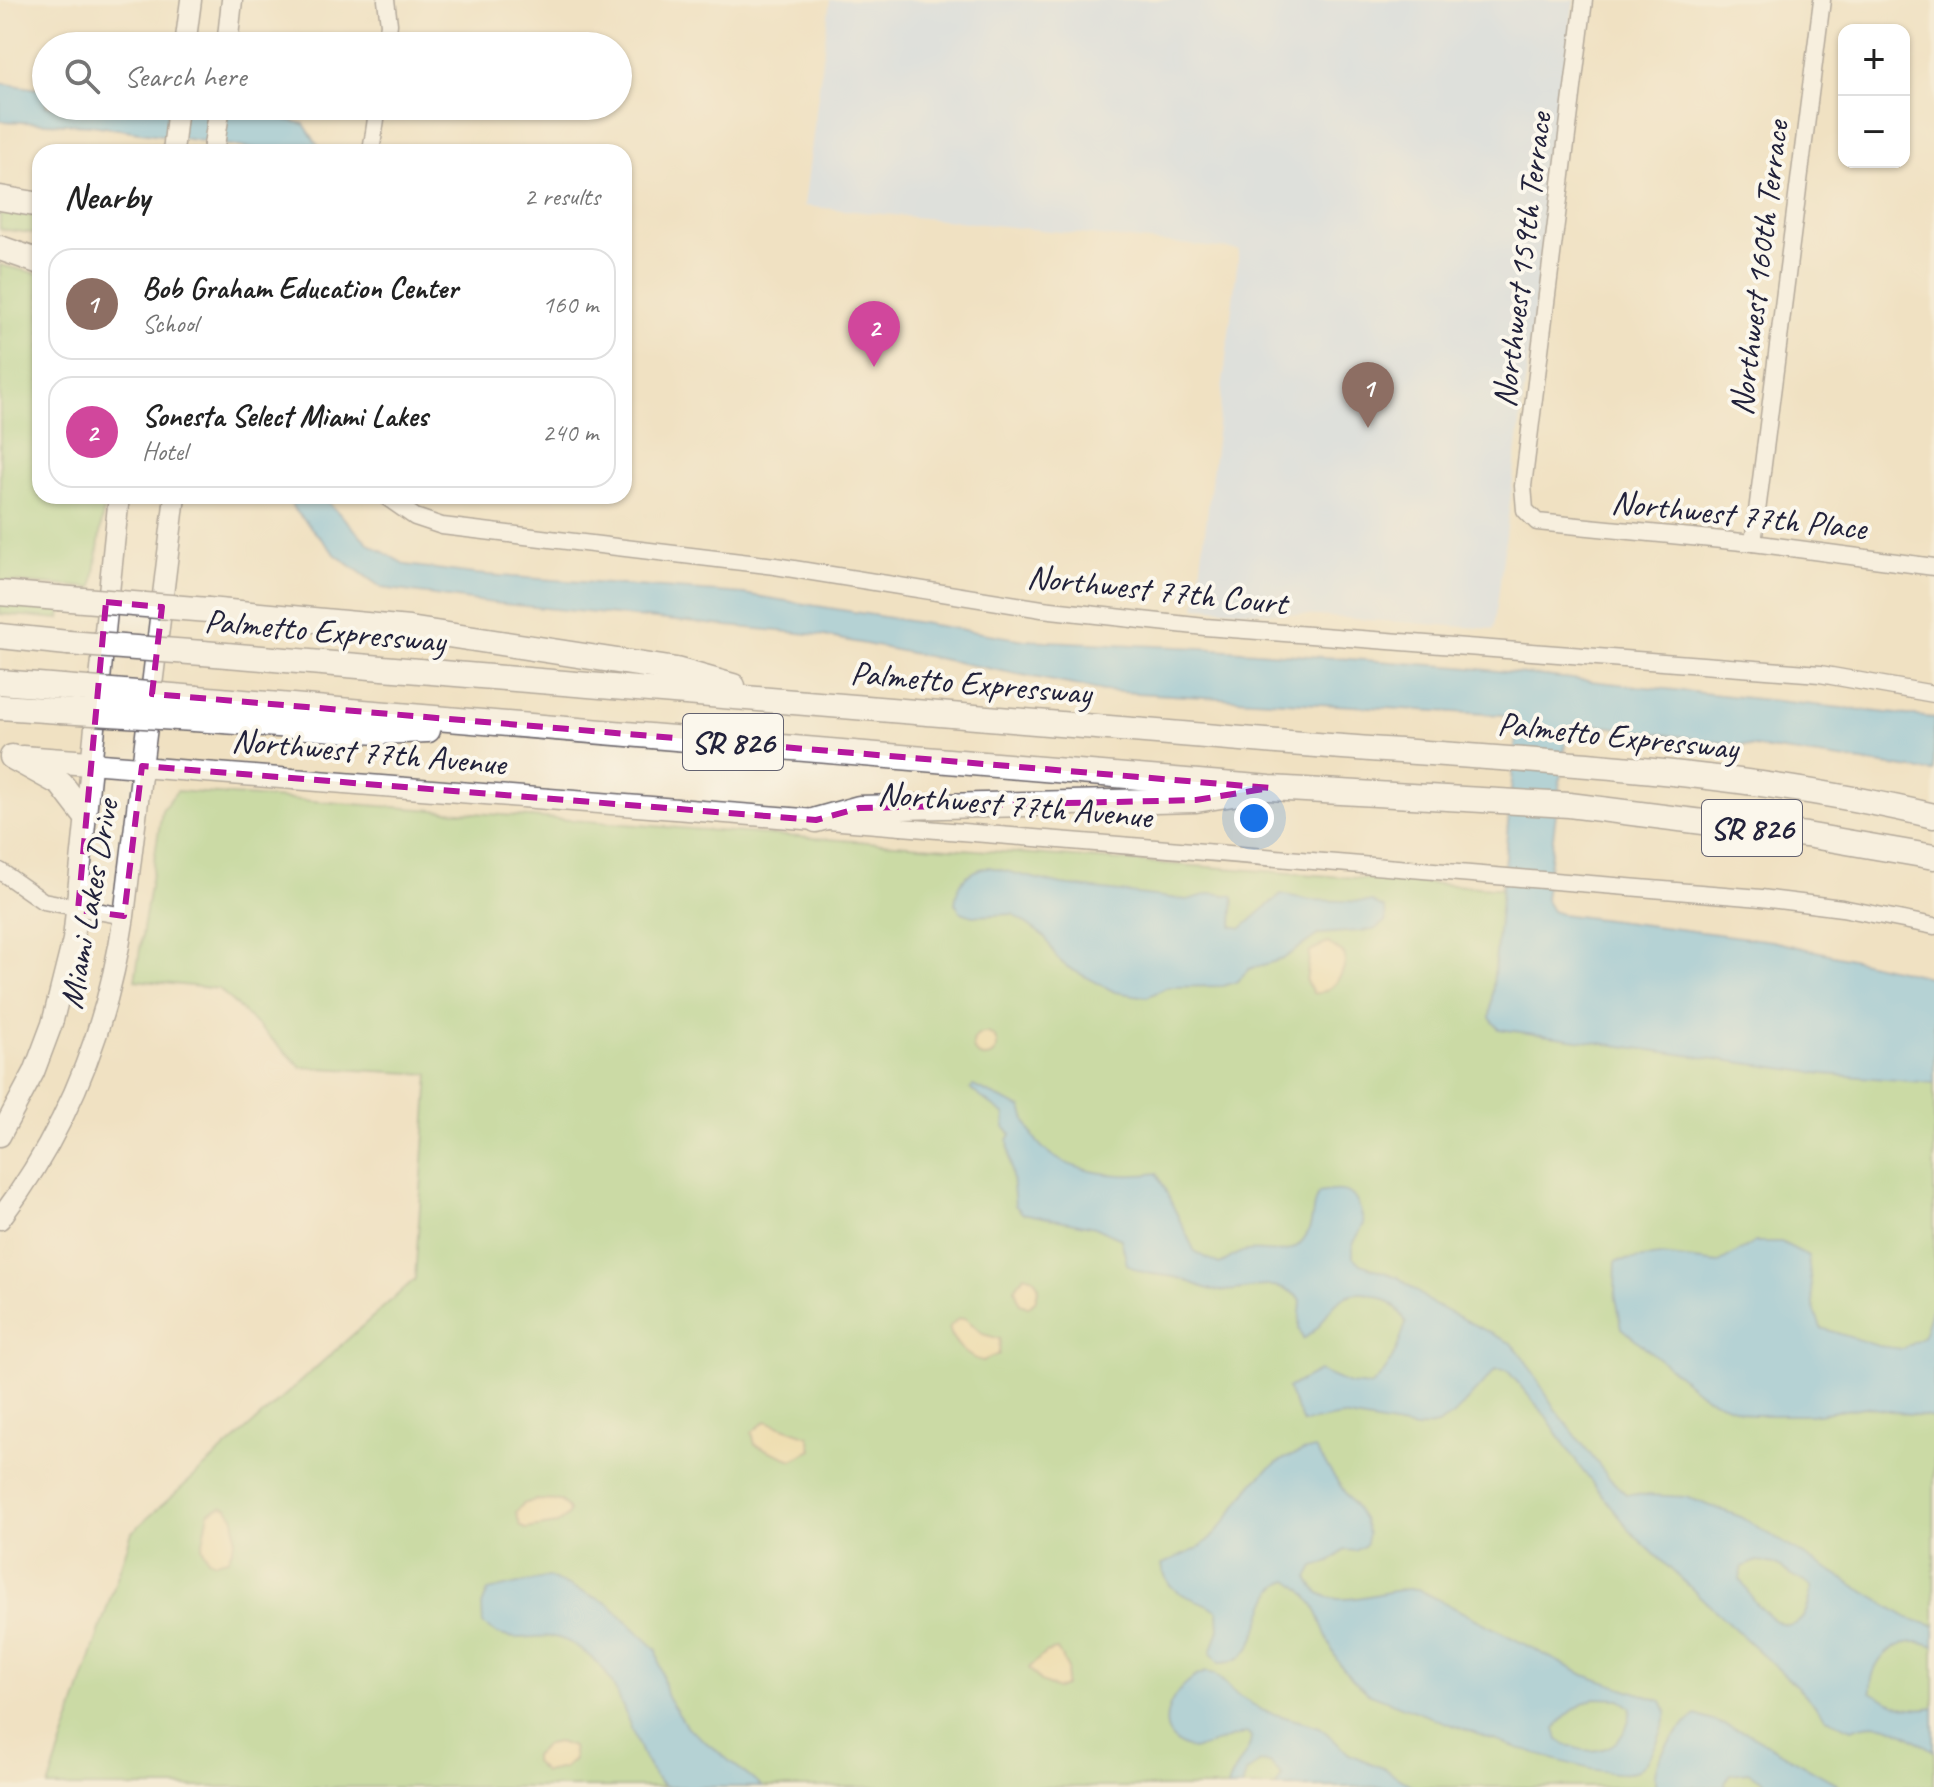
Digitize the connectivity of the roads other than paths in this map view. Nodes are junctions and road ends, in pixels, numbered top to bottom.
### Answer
1 (191, 0) edge
2 (232, 0) edge
3 (386, 0) edge
4 (1584, 0) edge
5 (1822, 0) edge
6 (187, 32) edge
7 (229, 32) edge
8 (388, 32) edge
9 (176, 120) edge
10 (218, 120) edge
11 (376, 120) edge
12 (173, 144) edge
13 (214, 144) edge
14 (372, 144) edge
15 (0, 198) edge
16 (32, 204) edge
17 (0, 246) edge
18 (32, 246) edge
19 (32, 259) edge
20 (118, 504) edge
21 (174, 504) edge
22 (396, 504) edge
23 (1537, 522) joint
24 (1753, 543) junction
25 (1934, 567) edge
26 (0, 593) edge
27 (0, 636) edge
28 (0, 682) edge
29 (1934, 694) edge
30 (61, 699) junction
31 (789, 701) junction
32 (0, 707) edge
33 (6, 756) edge
34 (89, 763) junction
35 (142, 766) junction
36 (1270, 788) junction
37 (84, 814) junction
38 (1934, 816) edge
39 (816, 820) junction
40 (1934, 857) edge
41 (0, 871) edge
42 (78, 910) junction
43 (124, 916) junction
44 (1934, 926) edge
45 (0, 1136) edge
46 (0, 1219) edge

1 - 6 main road
2 - 7 main road
3 - 8 street
4 - 23 street, Northwest 159th Terrace
5 - 24 street, Northwest 160th Terrace
9 - 12 main road
10 - 13 main road
11 - 14 street
15 - 16 highway
17 - 18 highway
17 - 19 highway
20 - 34 main road, Miami Lakes Drive
21 - 35 main road, Miami Lakes Drive
22 - 29 street, Northwest 77th Court
23 - 24 street, Northwest 77th Place
24 - 25 street, Northwest 77th Place
26 - 31 highway, bridge
27 - 31 highway, Palmetto Expressway / SR 826, bridge
28 - 30 highway, SR 826
30 - 32 highway
30 - 36 highway, SR 826, bridge
31 - 38 highway, Palmetto Expressway / SR 826
33 - 34 highway
33 - 37 highway
34 - 35 main road, Northwest 77th Avenue
34 - 37 main road, Miami Lakes Drive
35 - 39 main road, Northwest 77th Avenue
35 - 43 main road, Miami Lakes Drive
36 - 39 highway
36 - 40 highway, SR 826
37 - 42 main road, Miami Lakes Drive
39 - 44 street, Northwest 77th Avenue
41 - 42 street
42 - 43 street
42 - 45 main road, Miami Lakes Drive
43 - 46 main road, Miami Lakes Drive

